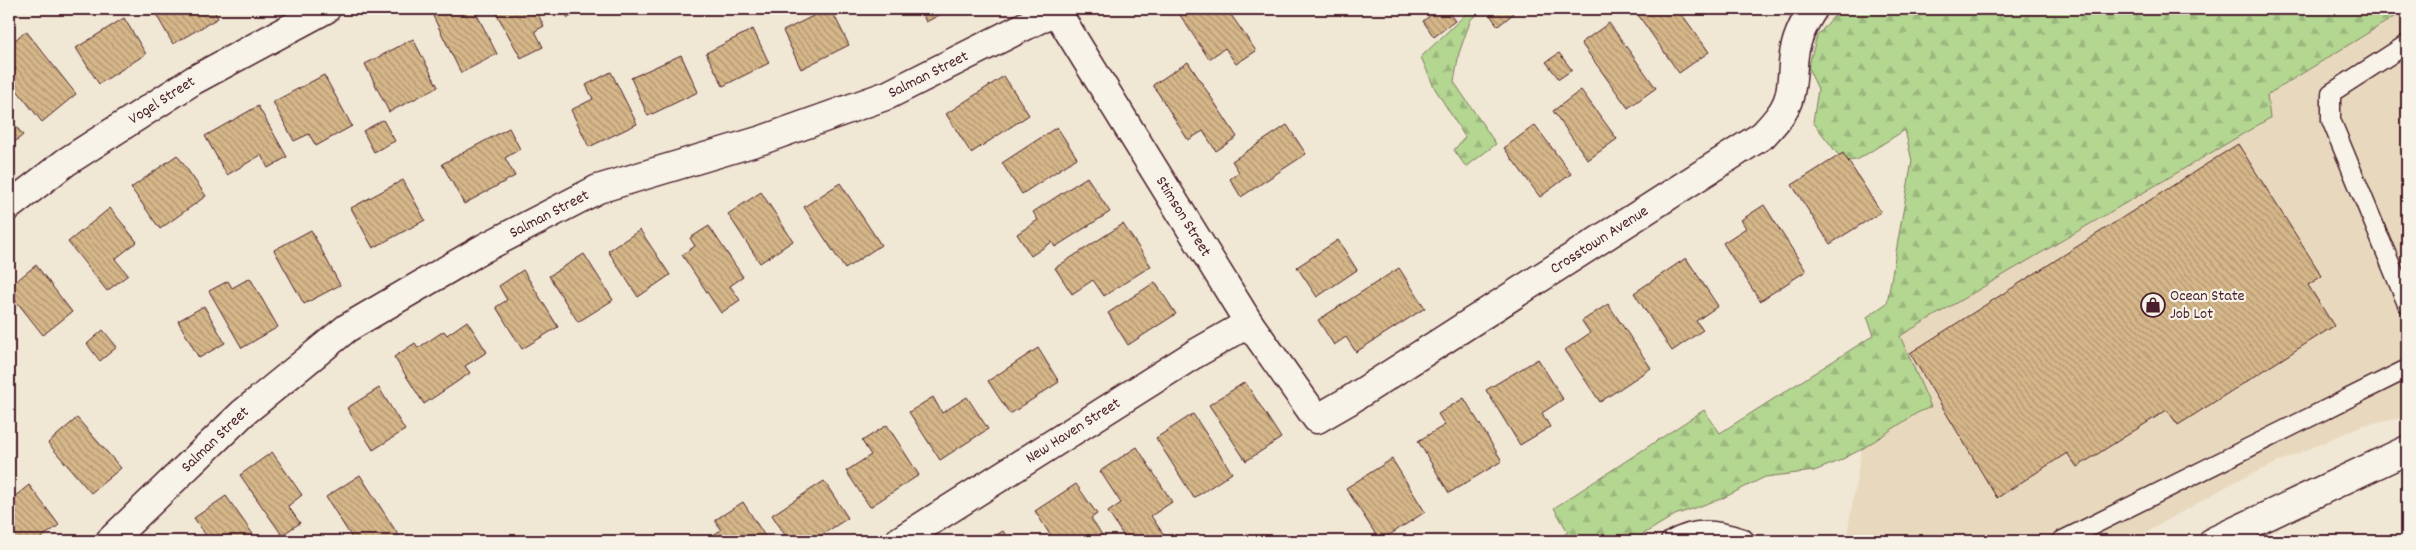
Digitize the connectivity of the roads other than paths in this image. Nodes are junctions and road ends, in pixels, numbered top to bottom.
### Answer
1 (326, 9) edge
2 (1813, 9) edge
3 (1057, 10) edge
4 (2407, 44) edge
5 (9, 206) edge
6 (2407, 304) edge
7 (1250, 324) junction
8 (2407, 369) edge
9 (1317, 419) joint
10 (2407, 450) edge
11 (110, 541) edge
12 (899, 541) edge
13 (1670, 541) edge
14 (1746, 541) edge
15 (2061, 541) edge
16 (2214, 541) edge

1 - 5 street, Vogel Street
2 - 9 street, Crosstown Avenue
3 - 7 street, Stimson Street
3 - 11 street, Salman Street
4 - 6 lane
7 - 9 street, Stimson Street
7 - 12 street, New Haven Street
8 - 15 lane
10 - 16 street
13 - 14 lane

